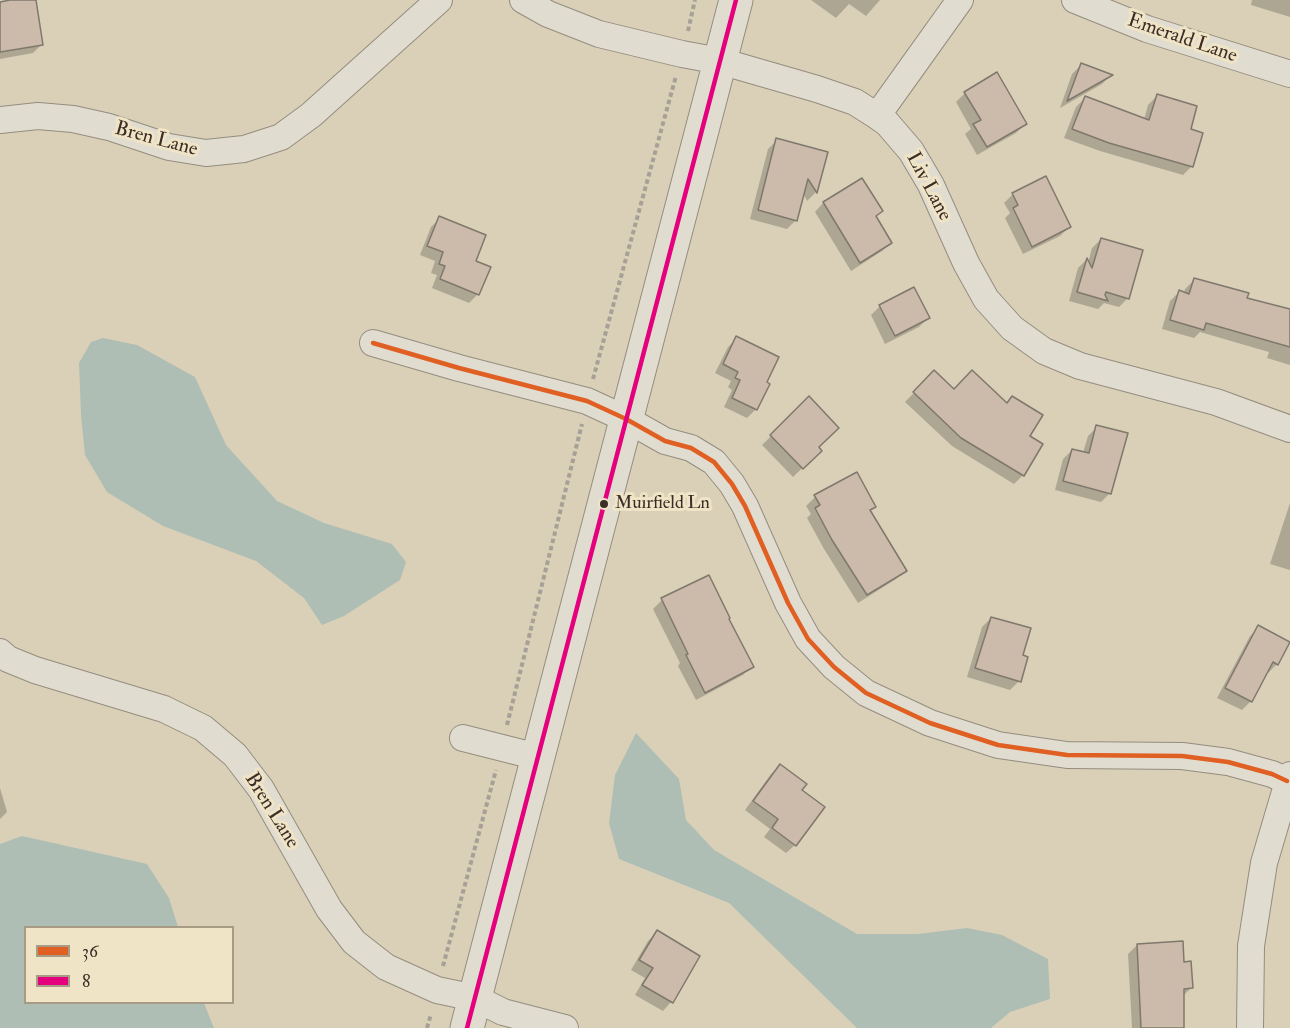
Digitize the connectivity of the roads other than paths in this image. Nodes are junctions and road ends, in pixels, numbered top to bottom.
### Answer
1 (439, 0) edge
2 (523, 0) edge
3 (736, 0) edge
4 (960, 0) edge
5 (1075, 0) edge
6 (720, 61) junction
7 (1290, 74) edge
8 (877, 116) junction
9 (0, 120) edge
10 (373, 343) dead end
11 (626, 419) junction
12 (1290, 429) edge
13 (0, 652) edge
14 (463, 738) dead end
15 (538, 757) junction
16 (1289, 778) edge
17 (471, 1013) edge
18 (565, 1028) edge
19 (1250, 1028) edge

1 - 9 street, Bren Lane
2 - 6 street, Liv Lane
3 - 6 street
4 - 8 street
5 - 7 street, Emerald Lane
6 - 8 street, Liv Lane
6 - 11 street
8 - 12 street, Liv Lane
10 - 11 street
11 - 15 street
11 - 16 street
13 - 17 street, Bren Lane
14 - 15 street
15 - 17 street
16 - 19 street
17 - 18 street, Bren Lane

